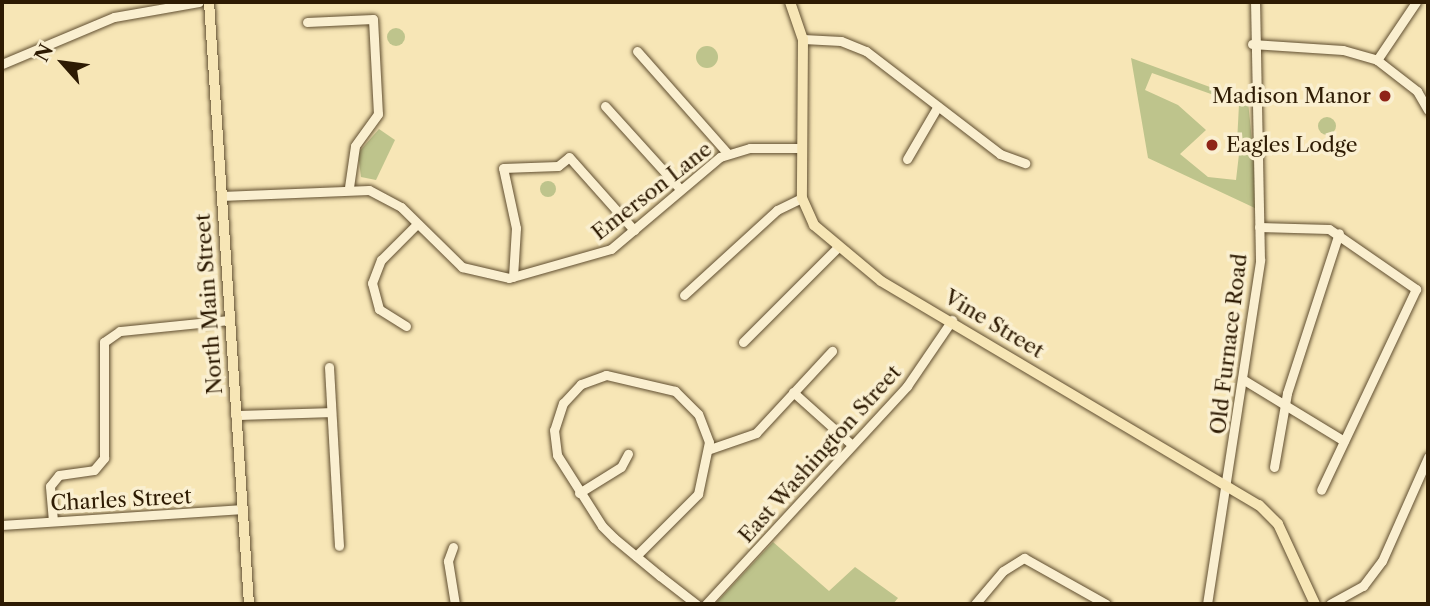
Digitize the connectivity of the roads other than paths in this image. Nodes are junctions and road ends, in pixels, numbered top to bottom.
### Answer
1 (199, 2) edge
2 (209, 2) edge
3 (792, 2) edge
4 (1255, 2) edge
5 (1416, 2) edge
6 (307, 22) dead end
7 (803, 39) junction
8 (1252, 44) junction
9 (637, 51) dead end
10 (1377, 60) junction
11 (2, 64) edge
12 (605, 106) dead end
13 (937, 106) junction
14 (1428, 110) edge
15 (802, 148) junction
16 (727, 154) junction
17 (907, 159) dead end
18 (1025, 163) dead end
19 (349, 187) junction
20 (680, 190) junction
21 (221, 195) junction
22 (802, 198) junction
23 (417, 224) junction
24 (1259, 227) junction
25 (634, 230) junction
26 (1339, 233) junction
27 (836, 248) junction
28 (513, 278) junction
29 (684, 295) dead end
30 (229, 320) junction
31 (952, 320) junction
32 (406, 326) dead end
33 (743, 342) dead end
34 (832, 351) dead end
35 (329, 367) dead end
36 (1244, 380) junction
37 (793, 392) junction
38 (1287, 404) junction
39 (329, 412) junction
40 (235, 415) junction
41 (1344, 441) junction
42 (852, 445) junction
43 (710, 449) junction
44 (628, 454) dead end
45 (1428, 457) edge
46 (1274, 467) dead end
47 (1227, 486) junction
48 (1321, 490) dead end
49 (579, 493) junction
50 (242, 509) junction
51 (52, 521) junction
52 (2, 525) edge
53 (339, 546) dead end
54 (453, 547) dead end
55 (636, 556) junction
56 (237, 604) edge
57 (249, 604) edge
58 (455, 604) edge
59 (696, 604) edge
60 (706, 604) edge
61 (975, 604) edge
62 (1106, 604) edge
63 (1208, 604) edge
64 (1315, 604) edge
65 (1330, 604) edge

1 - 11 street
2 - 21 main road, North Main Street
3 - 7 main road, Vine Street
4 - 8 street, Old Furnace Road
5 - 10 street
6 - 19 street
7 - 13 street
7 - 15 main road, Vine Street
8 - 10 street
8 - 24 street, Old Furnace Road
9 - 16 street
10 - 14 street
12 - 20 street
13 - 17 street
13 - 18 street
15 - 16 street, Emerson Lane
15 - 22 main road, Vine Street
16 - 20 street, Emerson Lane
19 - 21 street, Emerson Lane
19 - 23 street, Emerson Lane
20 - 25 street, Emerson Lane
21 - 30 main road, North Main Street
22 - 27 main road, Vine Street
22 - 29 street
23 - 28 street, Emerson Lane
23 - 32 street
24 - 26 street
24 - 36 street, Old Furnace Road
25 - 28 street, Emerson Lane
25 - 28 street
26 - 38 street
26 - 41 street
27 - 31 main road, Vine Street
27 - 33 street
30 - 40 main road, North Main Street
30 - 51 street
31 - 42 street, East Washington Street
31 - 47 main road, Vine Street
34 - 37 street
35 - 39 street
36 - 38 street
36 - 47 street, Old Furnace Road
37 - 42 street
37 - 43 street
38 - 41 street
38 - 46 street
39 - 40 street
39 - 53 street
40 - 50 main road, North Main Street
41 - 48 street
42 - 60 street, East Washington Street
43 - 49 street
43 - 55 street
44 - 49 street
45 - 65 street
47 - 63 street, Old Furnace Road
47 - 64 main road, Vine Street
49 - 55 street
50 - 51 street, Charles Street
50 - 57 main road, North Main Street
51 - 52 street, Charles Street
54 - 58 street
55 - 59 street
56 - 57 street
61 - 62 street

